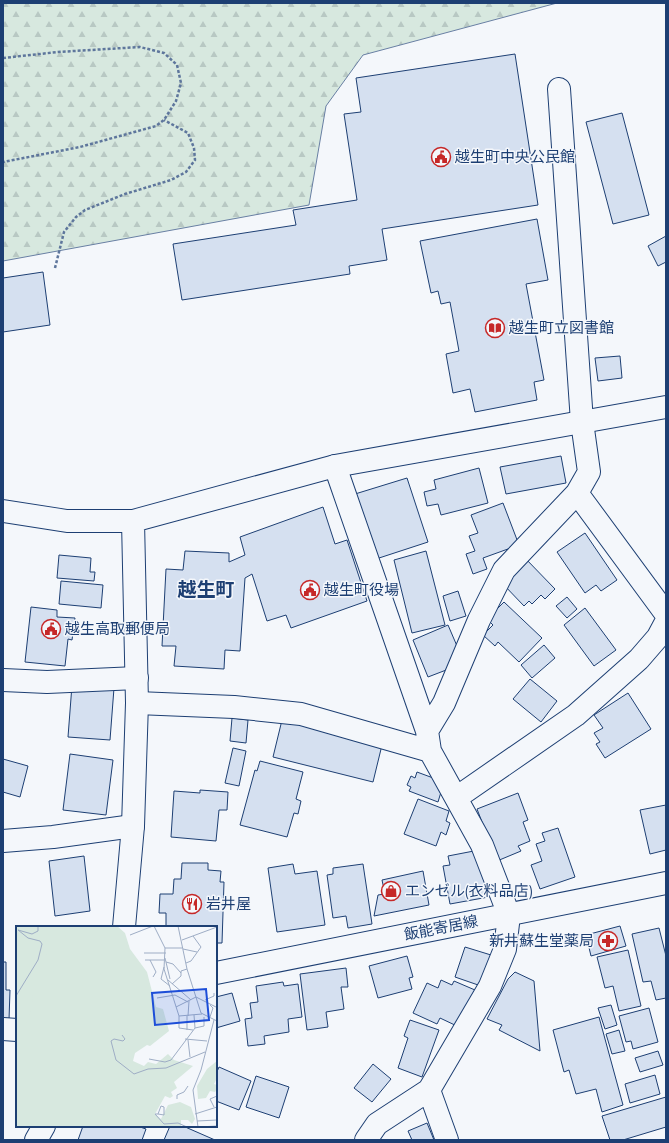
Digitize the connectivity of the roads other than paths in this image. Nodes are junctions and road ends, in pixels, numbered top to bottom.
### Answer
1 (559, 89) dead end
2 (666, 407) edge
3 (582, 422) junction
4 (335, 466) junction
5 (577, 494) junction
6 (3, 511) edge
7 (133, 521) junction
8 (666, 614) edge
9 (666, 622) edge
10 (136, 678) junction
11 (3, 680) edge
12 (137, 704) junction
13 (428, 741) junction
14 (456, 798) junction
15 (134, 826) junction
16 (3, 841) edge
17 (666, 883) edge
18 (509, 915) junction
19 (124, 926) edge
20 (217, 973) edge
21 (3, 1029) edge
22 (16, 1030) edge
23 (429, 1090) junction
24 (43, 1127) edge
25 (36, 1140) edge
26 (366, 1140) edge
27 (448, 1140) edge

1 - 3 street
2 - 3 street
3 - 4 street
3 - 5 street
4 - 7 street
4 - 13 street
5 - 8 street
5 - 13 street
6 - 7 street
7 - 10 street
9 - 14 street
10 - 11 street
10 - 12 street
12 - 13 street
12 - 15 street
13 - 14 street
14 - 18 street
15 - 16 street
15 - 19 street
17 - 18 street, 飯能寄居線
18 - 20 street, 飯能寄居線
18 - 23 street
21 - 22 street
23 - 26 street
23 - 27 street
24 - 25 street

